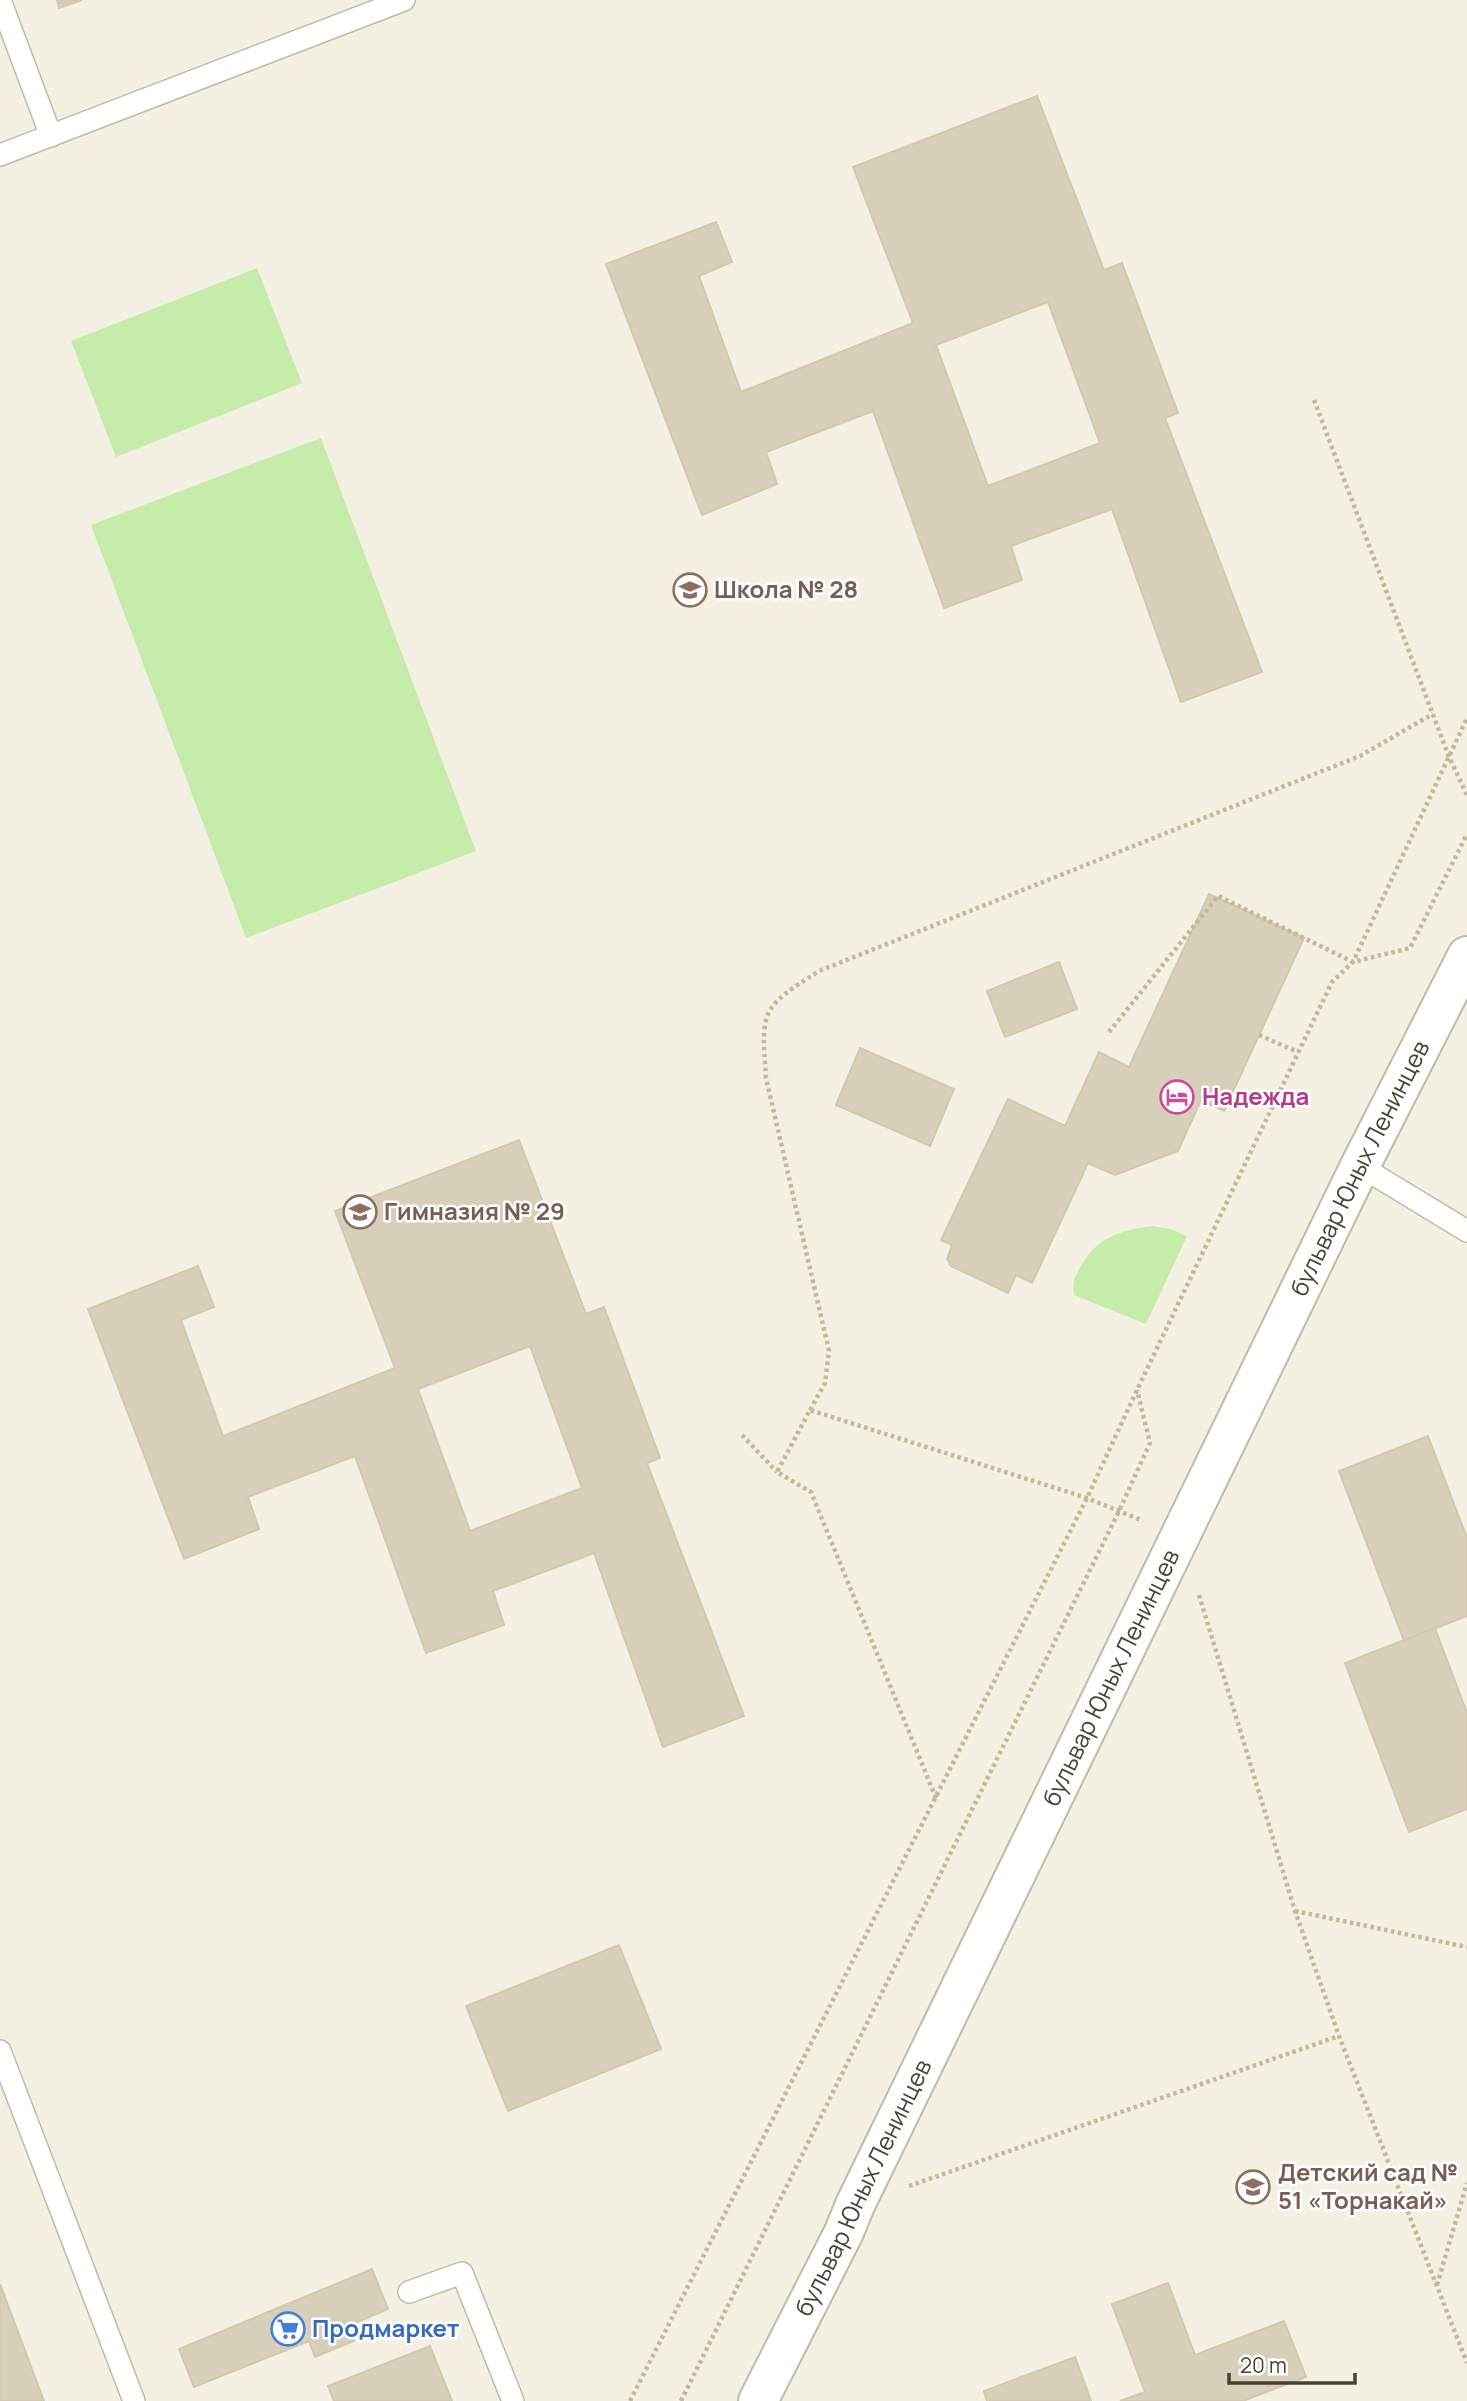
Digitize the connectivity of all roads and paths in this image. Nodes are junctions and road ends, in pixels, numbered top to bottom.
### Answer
1 (0, 0) edge
2 (404, 0) edge
3 (51, 136) junction
4 (0, 155) edge
5 (1314, 400) dead end
6 (1433, 713) junction
7 (1467, 718) edge
8 (1449, 757) junction
9 (1467, 795) edge
10 (1467, 834) edge
11 (1467, 956) edge
12 (1353, 962) junction
13 (1109, 1032) dead end
14 (1259, 1035) dead end
15 (1298, 1052) junction
16 (1360, 1166) junction
17 (1467, 1231) edge
18 (1136, 1390) junction
19 (810, 1410) dead end
20 (742, 1435) dead end
21 (777, 1472) dead end
22 (1295, 1911) dead end
23 (1467, 1947) edge
24 (1339, 2036) dead end
25 (0, 2051) edge
26 (1467, 2183) edge
27 (855, 2205) junction
28 (1437, 2286) dead end
29 (410, 2292) dead end
30 (134, 2401) edge
31 (513, 2401) edge
32 (630, 2401) edge
33 (681, 2401) edge
34 (758, 2401) edge

1 - 3 lane
2 - 3 lane
3 - 4 lane
5 - 6 path
6 - 8 path
6 - 19 path
7 - 8 path
8 - 9 path
8 - 12 path
10 - 12 path
11 - 16 street, бульвар Юных Ленинцев
12 - 13 path
12 - 15 path
14 - 15 path
15 - 18 path
16 - 17 lane
16 - 27 street, бульвар Юных Ленинцев
18 - 32 path
18 - 33 path
20 - 21 path
22 - 23 path
24 - 27 path
25 - 30 lane
26 - 28 path
27 - 34 street, бульвар Юных Ленинцев
29 - 31 lane

